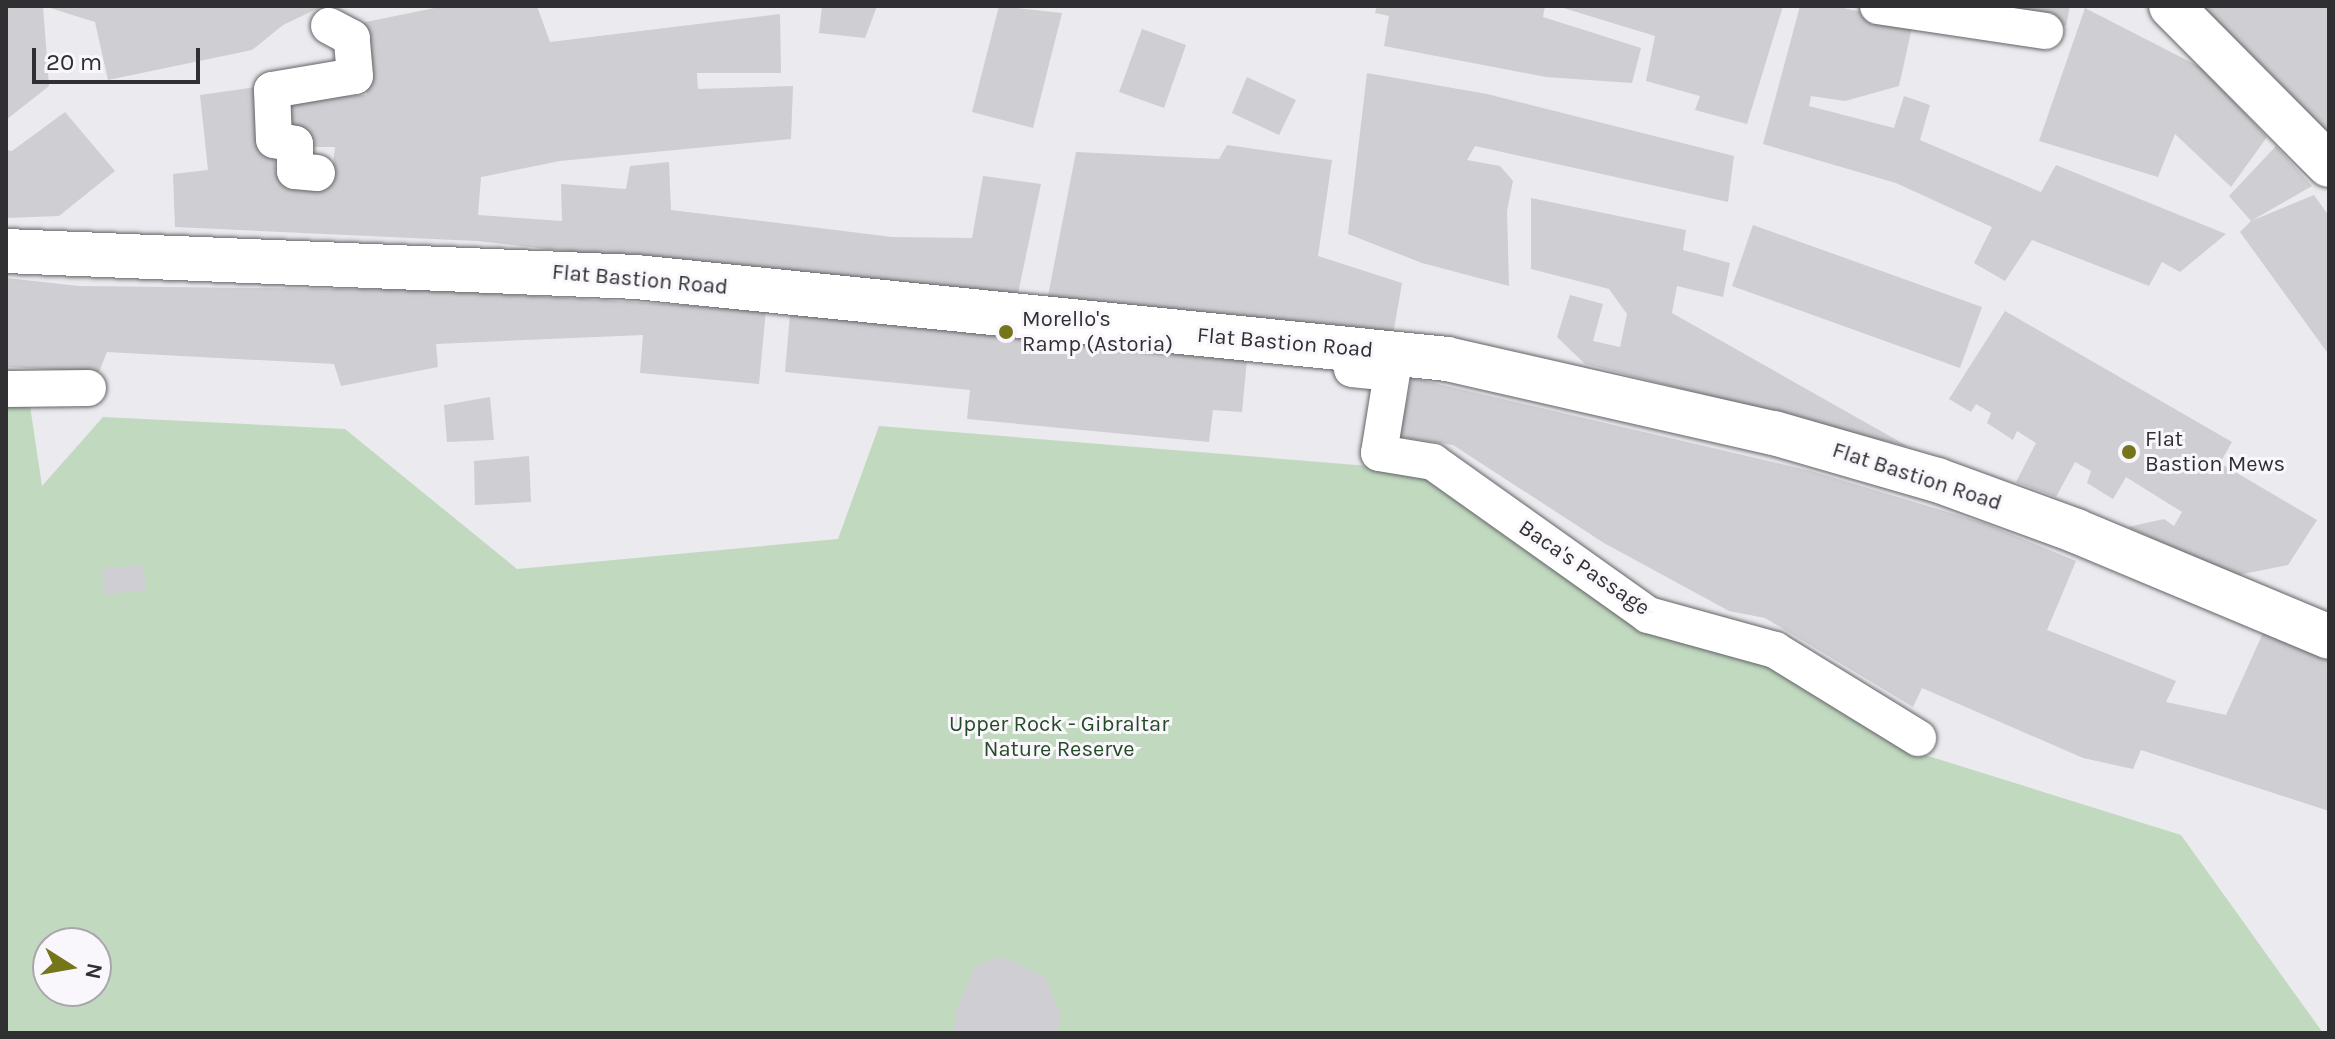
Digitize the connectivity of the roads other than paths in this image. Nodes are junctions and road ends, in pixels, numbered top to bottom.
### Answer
1 (1878, 6) edge
2 (2171, 6) edge
3 (329, 26) dead end
4 (2045, 31) dead end
5 (2329, 165) edge
6 (317, 173) dead end
7 (6, 251) edge
8 (1356, 350) junction
9 (88, 388) dead end
10 (6, 389) edge
11 (2329, 637) edge
12 (1918, 738) dead end

1 - 4 street
2 - 5 street
3 - 6 street
7 - 8 street, Flat Bastion Road
8 - 11 street, Flat Bastion Road
8 - 12 street, Baca's Passage
9 - 10 street

